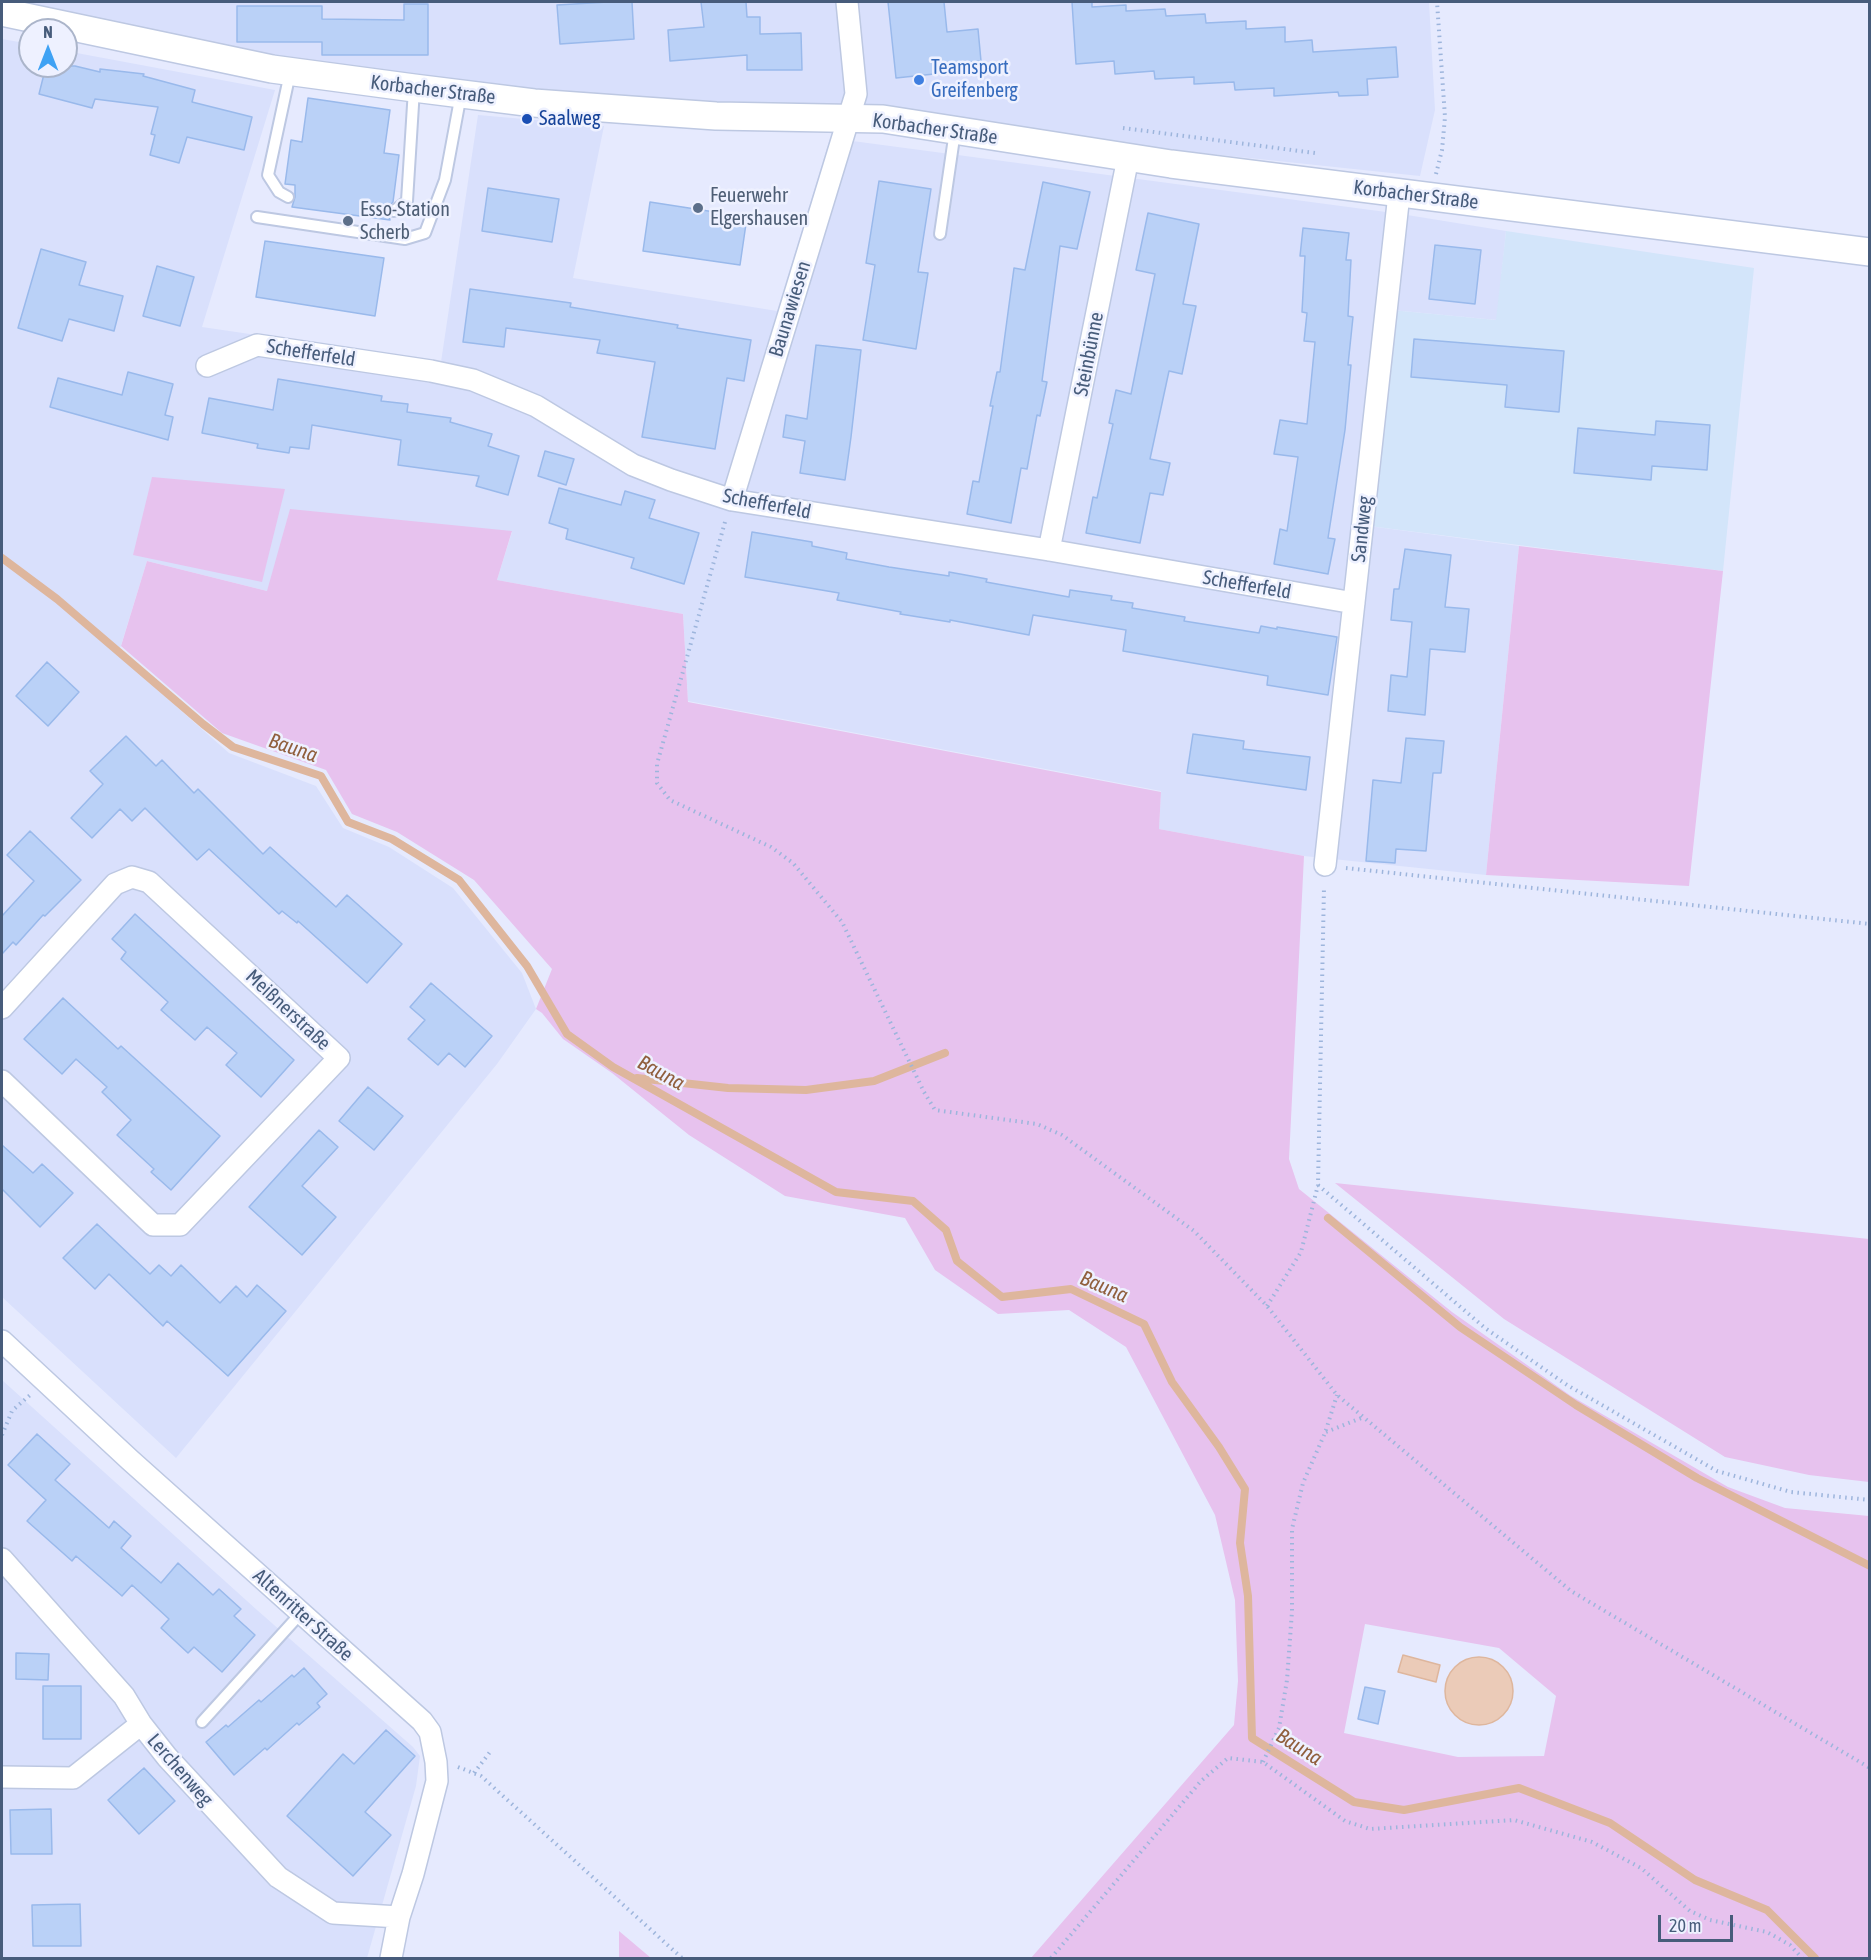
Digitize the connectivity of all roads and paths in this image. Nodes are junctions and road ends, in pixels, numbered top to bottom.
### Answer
1 (847, 2) edge
2 (1437, 2) edge
3 (2, 12) edge
4 (290, 72) junction
5 (414, 88) junction
6 (461, 94) junction
7 (849, 118) junction
8 (955, 131) junction
9 (1128, 158) junction
10 (1399, 194) junction
11 (1431, 196) junction
12 (288, 197) dead end
13 (394, 211) dead end
14 (257, 217) dead end
15 (940, 234) dead end
16 (1869, 252) edge
17 (207, 366) dead end
18 (732, 500) junction
19 (1049, 550) junction
20 (1354, 603) junction
21 (1324, 865) junction
22 (1869, 924) edge
23 (2, 1008) edge
24 (2, 1081) edge
25 (1318, 1185) junction
26 (1267, 1306) junction
27 (2, 1341) edge
28 (45, 1381) junction
29 (1337, 1395) junction
30 (1364, 1417) junction
31 (1325, 1432) junction
32 (2, 1435) edge
33 (1869, 1500) edge
34 (2, 1559) edge
35 (301, 1613) junction
36 (202, 1722) dead end
37 (141, 1724) junction
38 (490, 1752) dead end
39 (436, 1762) junction
40 (1263, 1762) junction
41 (1869, 1768) edge
42 (474, 1773) junction
43 (2, 1777) edge
44 (399, 1917) junction
45 (391, 1959) edge
46 (682, 1959) edge
47 (1051, 1959) edge
48 (1802, 1959) edge

1 - 7 street
2 - 11 path
3 - 4 street, Korbacher Straße
4 - 5 street, Korbacher Straße
4 - 12 lane
5 - 6 street, Korbacher Straße
5 - 13 lane
6 - 7 street, Korbacher Straße
6 - 14 lane
7 - 8 street, Korbacher Straße
7 - 18 street, Baunawiesen
8 - 9 street, Korbacher Straße
8 - 15 lane
9 - 10 street, Korbacher Straße
9 - 19 street, Steinbünne
10 - 11 street, Korbacher Straße
10 - 20 street, Sandweg
11 - 16 street, Korbacher Straße
17 - 18 street, Schefferfeld
18 - 19 street, Schefferfeld
18 - 26 path
19 - 20 street, Schefferfeld
20 - 21 street, Sandweg
21 - 22 path
21 - 25 path
23 - 24 street, Meißnerstraße
25 - 26 path
25 - 33 path
26 - 29 path
27 - 28 street, Altenritter Straße
28 - 32 path
28 - 35 street, Altenritter Straße
29 - 30 path
29 - 31 path
30 - 31 path
30 - 41 path
31 - 40 path
34 - 37 street, Lerchenweg
35 - 36 lane
35 - 39 street, Altenritter Straße
37 - 43 street
37 - 44 street, Lerchenweg
38 - 42 path
39 - 42 path
39 - 44 street, Altenritter Straße
40 - 47 path
40 - 48 path
42 - 46 path
44 - 45 street, Altenritter Straße

